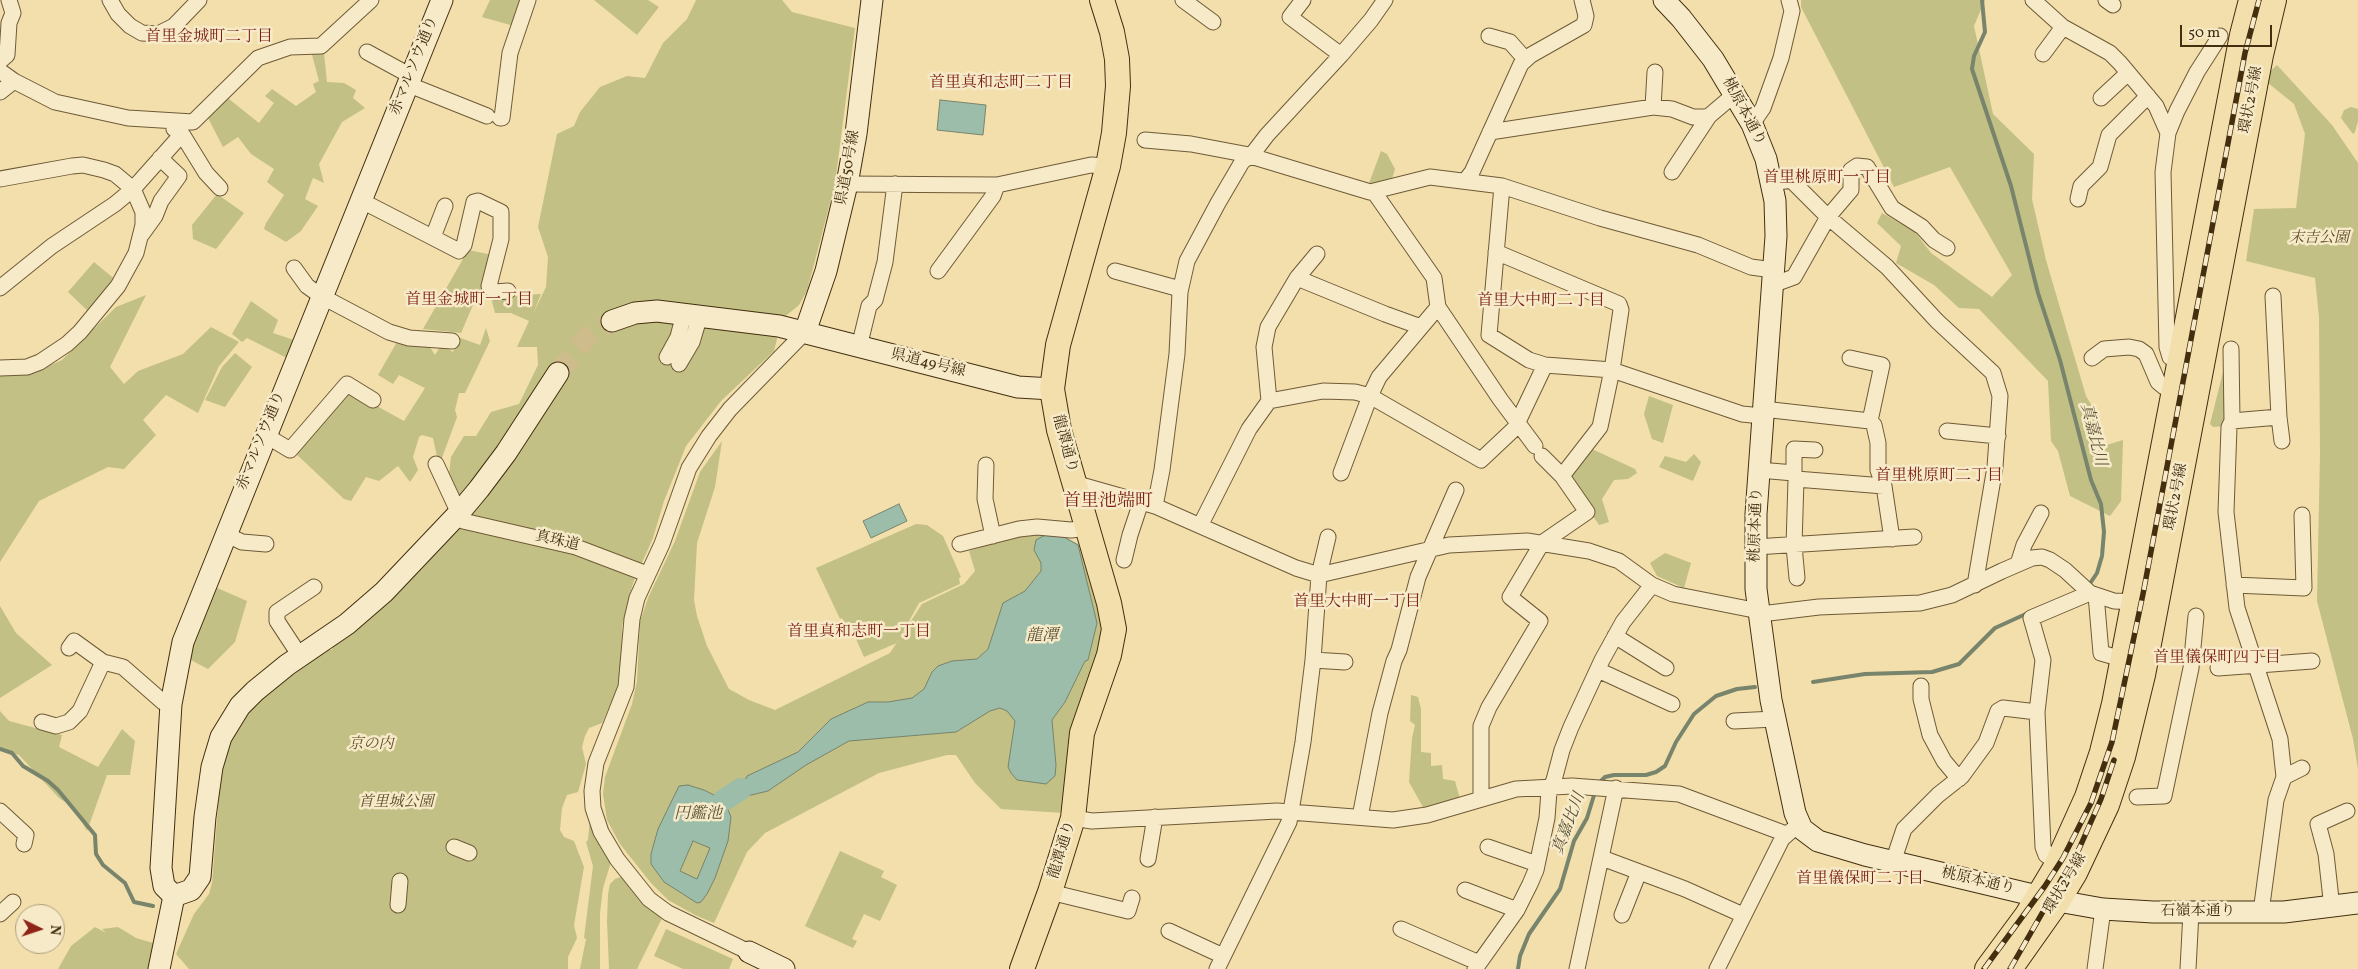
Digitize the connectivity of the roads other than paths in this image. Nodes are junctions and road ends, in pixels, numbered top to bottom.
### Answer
1 (9, 0) edge
2 (110, 0) edge
3 (199, 0) edge
4 (371, 0) edge
5 (442, 0) edge
6 (528, 0) edge
7 (872, 0) edge
8 (1102, 0) edge
9 (1183, 0) edge
10 (1303, 0) edge
11 (1385, 0) edge
12 (1582, 0) edge
13 (1664, 0) edge
14 (1789, 0) edge
15 (2033, 0) edge
16 (2251, 0) edge
17 (2274, 0) edge
18 (1213, 22) dead end
19 (2063, 27) junction
20 (1489, 36) dead end
21 (2220, 36) dead end
22 (367, 52) dead end
23 (2043, 54) dead end
24 (1341, 55) junction
25 (1525, 59) junction
26 (0, 61) edge
27 (0, 71) edge
28 (1655, 72) dead end
29 (2128, 73) junction
30 (409, 80) junction
31 (14, 81) junction
32 (0, 92) edge
33 (1735, 94) junction
34 (2148, 96) junction
35 (2101, 98) dead end
36 (1653, 107) junction
37 (1710, 116) junction
38 (160, 120) junction
39 (1752, 124) junction
40 (1490, 132) junction
41 (2168, 133) junction
42 (182, 134) junction
43 (1145, 140) dead end
44 (1249, 156) junction
45 (160, 158) junction
46 (1108, 166) junction
47 (1672, 172) dead end
48 (0, 179) edge
49 (1465, 181) junction
50 (1772, 183) junction
51 (847, 184) junction
52 (895, 184) junction
53 (996, 185) junction
54 (1502, 186) junction
55 (220, 188) dead end
56 (133, 189) junction
57 (1374, 192) junction
58 (2078, 198) dead end
59 (360, 200) junction
60 (445, 206) dead end
61 (1828, 217) junction
62 (142, 234) junction
63 (433, 237) junction
64 (1946, 248) dead end
65 (1496, 252) junction
66 (1317, 254) dead end
67 (294, 268) dead end
68 (938, 271) dead end
69 (1115, 271) dead end
70 (1297, 278) junction
71 (1773, 278) junction
72 (0, 288) edge
73 (1180, 289) junction
74 (508, 291) dead end
75 (321, 296) junction
76 (2274, 296) dead end
77 (1438, 306) junction
78 (692, 314) junction
79 (612, 322) tunnel mouth
80 (1422, 326) junction
81 (805, 332) junction
82 (1489, 335) junction
83 (452, 341) dead end
84 (2231, 349) dead end
85 (853, 350) junction
86 (1469, 355) junction
87 (1850, 358) dead end
88 (2092, 358) dead end
89 (2179, 359) junction
90 (673, 360) dead end
91 (1545, 365) junction
92 (0, 368) edge
93 (1612, 370) junction
94 (558, 373) tunnel mouth
95 (1052, 389) junction
96 (2174, 390) junction
97 (1370, 396) junction
98 (373, 400) dead end
99 (1269, 401) junction
100 (1763, 413) junction
101 (2279, 417) junction
102 (2232, 421) junction
103 (1518, 422) junction
104 (1870, 422) junction
105 (1947, 432) dead end
106 (265, 435) junction
107 (1998, 436) junction
108 (2282, 440) dead end
109 (1815, 450) dead end
110 (436, 464) dead end
111 (986, 465) dead end
112 (1759, 470) junction
113 (1341, 473) dead end
114 (1562, 476) junction
115 (1795, 476) junction
116 (1074, 483) junction
117 (1884, 486) junction
118 (1456, 490) dead end
119 (1148, 504) junction
120 (456, 507) dead end
121 (2041, 513) dead end
122 (2302, 515) dead end
123 (463, 521) dead end
124 (1201, 524) junction
125 (1088, 528) junction
126 (225, 534) junction
127 (994, 536) junction
128 (1914, 536) dead end
129 (1328, 537) dead end
130 (1892, 539) junction
131 (1542, 543) junction
132 (266, 544) dead end
133 (960, 544) dead end
134 (1794, 546) junction
135 (1755, 547) junction
136 (1430, 549) junction
137 (1124, 560) dead end
138 (2018, 564) junction
139 (648, 574) junction
140 (1319, 575) junction
141 (1797, 578) dead end
142 (1652, 585) junction
143 (1975, 585) junction
144 (2234, 585) junction
145 (314, 587) dead end
146 (2089, 591) junction
147 (2133, 601) junction
148 (2157, 602) junction
149 (1758, 611) junction
150 (2196, 616) dead end
151 (1615, 636) junction
152 (69, 648) dead end
153 (300, 656) junction
154 (2122, 659) junction
155 (1313, 660) junction
156 (2312, 660) dead end
157 (103, 662) junction
158 (1345, 662) dead end
159 (2256, 665) junction
160 (1666, 668) dead end
161 (2218, 668) dead end
162 (1598, 670) junction
163 (1921, 686) dead end
164 (171, 704) junction
165 (1672, 704) dead end
166 (2037, 712) junction
167 (1775, 719) junction
168 (1734, 721) dead end
169 (42, 722) dead end
170 (2302, 768) dead end
171 (2284, 777) junction
172 (1959, 779) junction
173 (1551, 786) junction
174 (1603, 787) junction
175 (2137, 797) dead end
176 (1481, 798) junction
177 (0, 811) edge
178 (1290, 812) junction
179 (2347, 812) dead end
180 (1155, 817) junction
181 (1360, 817) junction
182 (1073, 818) junction
183 (1793, 830) junction
184 (24, 844) dead end
185 (454, 847) dead end
186 (1488, 847) dead end
187 (469, 853) dead end
188 (1602, 858) junction
189 (1148, 859) dead end
190 (1893, 862) junction
191 (2057, 863) junction
192 (1537, 864) junction
193 (1639, 872) junction
194 (400, 881) dead end
195 (1465, 890) dead end
196 (1050, 892) junction
197 (174, 896) junction
198 (1132, 898) dead end
199 (2049, 899) junction
200 (13, 902) dead end
201 (2358, 903) edge
202 (398, 905) dead end
203 (2332, 908) junction
204 (2103, 909) junction
205 (1518, 910) junction
206 (2190, 912) junction
207 (2261, 912) junction
208 (0, 914) edge
209 (1622, 915) dead end
210 (1743, 915) junction
211 (1401, 929) dead end
212 (1169, 931) dead end
213 (749, 952) joint
214 (1220, 962) edge
215 (1477, 966) edge
216 (159, 969) edge
217 (784, 969) edge
218 (1022, 969) edge
219 (1576, 969) edge
220 (1717, 969) edge
221 (1988, 969) edge
222 (2010, 969) edge
223 (2095, 969) edge
224 (2188, 969) edge

1 - 26 street
2 - 3 street
4 - 38 street
5 - 30 main road, 赤マルソウ通り
6 - 30 street
7 - 51 main road, 県道50号線
8 - 46 main road, 龍潭通り
9 - 18 street
10 - 24 street
11 - 24 street
12 - 25 street
13 - 33 main road, 桃原本通り
14 - 39 street
15 - 19 street
16 - 89 main road, 環状2号線
17 - 148 main road, 環状2号線
19 - 23 street
19 - 29 street
20 - 25 street
21 - 41 street
22 - 30 street
24 - 44 street
25 - 40 street
27 - 31 street
28 - 36 street
29 - 34 street
29 - 35 street
30 - 59 main road, 赤マルソウ通り
31 - 32 street
31 - 38 street
33 - 37 street
33 - 39 main road, 桃原本通り
34 - 41 street
34 - 58 street
36 - 37 street
36 - 40 street
37 - 47 street
38 - 42 street
39 - 50 main road, 桃原本通り
40 - 49 street
41 - 89 street
42 - 45 street
42 - 55 street
43 - 44 street
44 - 57 street
44 - 73 street
45 - 56 street
45 - 62 street
46 - 53 street
46 - 95 main road, 龍潭通り
48 - 56 street
49 - 54 street
49 - 57 street
50 - 61 street
50 - 71 main road, 桃原本通り
51 - 52 street
51 - 81 main road, 県道50号線
52 - 53 street
52 - 85 street
53 - 68 street
54 - 65 street
54 - 71 street
56 - 62 street
56 - 72 street
57 - 77 street
59 - 63 street
59 - 75 main road, 赤マルソウ通り
60 - 63 street
61 - 64 street
61 - 71 street
61 - 107 street
62 - 92 street
63 - 74 street
65 - 82 street
65 - 93 street
66 - 70 street
67 - 75 street
69 - 73 street
70 - 80 street
70 - 99 street
71 - 100 main road, 桃原本通り
73 - 119 street
75 - 83 street
75 - 106 main road, 赤マルソウ通り
76 - 101 street
77 - 80 street
77 - 86 street
78 - 79 main road, 県道49号線
78 - 81 main road, 県道49号線
78 - 90 street
80 - 97 street
81 - 85 main road, 県道49号線
81 - 139 street
82 - 86 street
82 - 91 street
84 - 102 street
85 - 95 main road, 県道49号線
86 - 103 street
87 - 104 street
88 - 96 street
89 - 96 main road, 環状2号線
91 - 93 street
91 - 103 street
93 - 100 street
93 - 114 street
94 - 153 main road
95 - 116 main road, 龍潭通り
96 - 147 main road, 環状2号線
97 - 99 street
97 - 103 street
97 - 113 street
98 - 106 street
99 - 124 street
100 - 104 street
100 - 112 main road, 桃原本通り
101 - 102 street
101 - 108 street
102 - 144 street
103 - 114 street
104 - 117 street
105 - 107 street
106 - 126 main road, 赤マルソウ通り
107 - 143 street
109 - 115 street
110 - 120 street
111 - 127 street
112 - 115 street
112 - 135 main road, 桃原本通り
114 - 131 street
115 - 117 street
115 - 134 street
116 - 119 street
116 - 125 main road, 龍潭通り
117 - 130 street
118 - 136 street
119 - 124 street
119 - 137 street
121 - 138 street
122 - 144 street
123 - 139 street, 真珠道
124 - 140 street
125 - 127 street
125 - 182 main road, 龍潭通り
126 - 132 street
126 - 164 main road, 赤マルソウ通り
127 - 133 street
128 - 130 street
129 - 140 street
130 - 134 street
131 - 136 street
131 - 142 street
131 - 176 street
134 - 135 street
134 - 141 street
135 - 149 main road, 桃原本通り
136 - 140 street
136 - 181 street
138 - 143 street
138 - 146 street
139 - 213 street
140 - 155 street
142 - 149 street
142 - 151 street
143 - 149 street
144 - 159 street
145 - 153 street
146 - 147 street
146 - 154 street
146 - 166 street
147 - 148 street
147 - 154 main road, 環状2号線
148 - 199 main road, 環状2号線
149 - 167 main road, 桃原本通り
150 - 175 street
151 - 160 street
151 - 162 street
152 - 157 street
153 - 197 main road
154 - 191 main road, 環状2号線
155 - 158 street
155 - 178 street
156 - 159 street
157 - 164 street
157 - 169 street
159 - 161 street
159 - 171 street
162 - 165 street
162 - 173 street
163 - 172 street
164 - 197 main road, 赤マルソウ通り
166 - 172 street
166 - 191 street
167 - 168 street
167 - 183 main road, 桃原本通り
170 - 171 street
171 - 207 street
172 - 190 street
173 - 174 street
173 - 176 street
173 - 192 street
174 - 183 street
174 - 188 street
176 - 181 street
177 - 184 street
178 - 180 street
178 - 181 street
178 - 214 street
179 - 203 street
180 - 182 street
180 - 189 street
182 - 196 main road, 龍潭通り
183 - 190 main road, 桃原本通り
183 - 210 street
185 - 187 street
186 - 192 street
188 - 193 street
188 - 219 street
190 - 199 main road, 桃原本通り
191 - 199 main road, 環状2号線
192 - 205 street
193 - 209 street
193 - 210 street
194 - 202 street
195 - 205 street
196 - 198 street
196 - 218 main road, 龍潭通り
197 - 216 main road
199 - 204 main road, 石嶺本通り
199 - 221 main road, 環状2号線
199 - 222 main road, 環状2号線
200 - 208 street
201 - 203 main road, 石嶺本通り
203 - 207 main road, 石嶺本通り
204 - 206 main road, 石嶺本通り
204 - 223 street
205 - 215 street
206 - 207 main road, 石嶺本通り
206 - 224 street
210 - 220 street
211 - 215 street
212 - 214 street
213 - 217 main road

